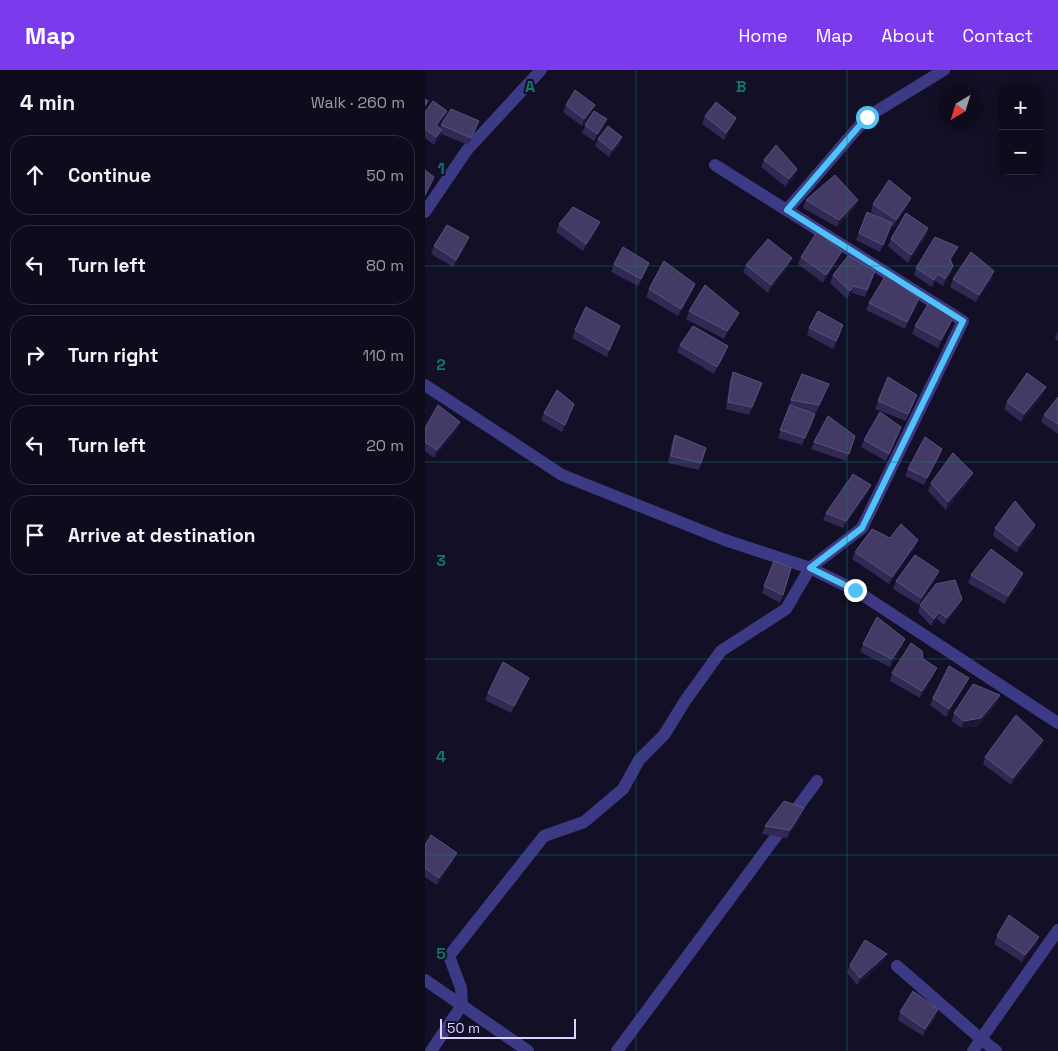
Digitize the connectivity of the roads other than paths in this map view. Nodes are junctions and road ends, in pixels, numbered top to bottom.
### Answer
1 (541, 70) edge
2 (944, 70) edge
3 (715, 165) dead end
4 (787, 210) junction
5 (425, 212) edge
6 (425, 385) edge
7 (810, 568) junction
8 (1058, 723) edge
9 (817, 781) dead end
10 (1058, 930) edge
11 (897, 966) dead end
12 (425, 980) edge
13 (462, 1006) junction
14 (981, 1039) junction
15 (431, 1051) edge
16 (528, 1051) edge
17 (617, 1051) edge
18 (973, 1051) edge
19 (996, 1051) edge

1 - 5 street
2 - 4 street
3 - 4 street
4 - 7 street
6 - 7 street
7 - 8 street
7 - 13 street
9 - 17 street
10 - 14 street
11 - 14 street
12 - 13 street
13 - 15 street
13 - 16 street
14 - 18 street
14 - 19 street

